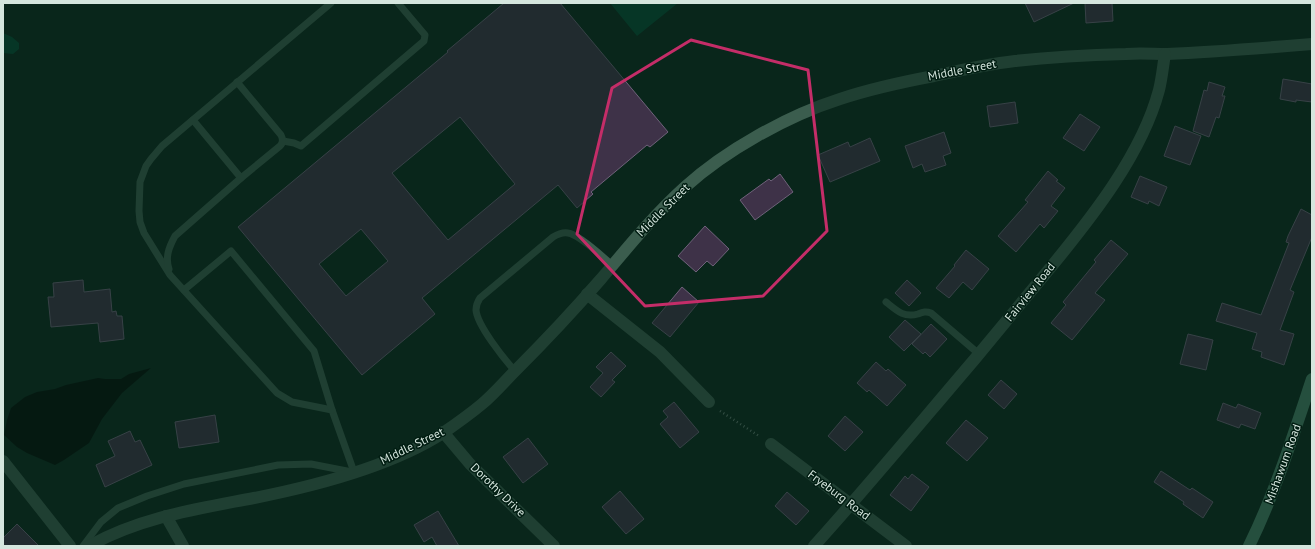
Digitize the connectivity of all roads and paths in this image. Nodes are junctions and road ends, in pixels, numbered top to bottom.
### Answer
1 (331, 3) edge
2 (398, 3) edge
3 (1312, 44) edge
4 (1165, 54) junction
5 (237, 82) junction
6 (193, 120) junction
7 (283, 141) junction
8 (241, 178) junction
9 (612, 265) junction
10 (170, 275) junction
11 (184, 290) junction
12 (587, 294) junction
13 (886, 302) dead end
14 (979, 354) junction
15 (515, 371) junction
16 (1312, 379) edge
17 (709, 402) joint
18 (332, 410) junction
19 (443, 432) junction
20 (771, 444) joint
21 (3, 461) edge
22 (354, 472) junction
23 (851, 504) junction
24 (166, 516) junction
25 (70, 546) edge
26 (83, 546) edge
27 (89, 546) edge
28 (183, 546) edge
29 (554, 546) edge
30 (814, 546) edge
31 (906, 546) edge
32 (1249, 546) edge

1 - 5 lane
2 - 7 lane
3 - 4 street, Middle Street
4 - 9 street, Middle Street
4 - 14 street, Fairview Road
5 - 6 lane
5 - 7 lane
6 - 8 lane
6 - 10 lane
7 - 8 lane
8 - 10 lane
9 - 12 street, Middle Street
9 - 15 lane
10 - 11 lane
11 - 18 lane
11 - 18 lane
12 - 15 street, Middle Street
12 - 17 street
13 - 14 lane
14 - 23 street, Fairview Road
15 - 19 street, Middle Street
16 - 32 main road, Mishawum Road
17 - 20 path
18 - 22 lane
19 - 22 street, Middle Street
19 - 29 street, Dorothy Drive
20 - 23 street, Fryeburg Road
21 - 25 street
22 - 24 street, Middle Street
22 - 26 lane
23 - 30 street, Fairview Road
23 - 31 street, Fryeburg Road
24 - 27 street, Middle Street
24 - 28 street

